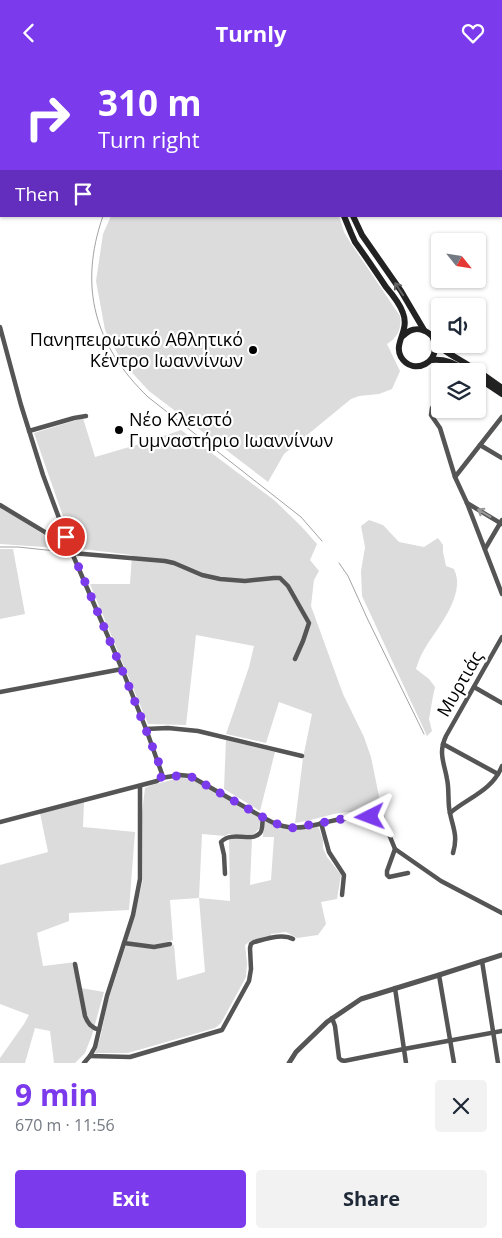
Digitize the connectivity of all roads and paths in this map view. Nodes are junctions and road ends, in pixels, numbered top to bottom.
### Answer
1 (344, 217) edge
2 (353, 217) edge
3 (0, 327) edge
4 (424, 330) junction
5 (431, 336) edge
6 (402, 337) junction
7 (434, 353) edge
8 (450, 353) edge
9 (431, 360) junction
10 (450, 362) edge
11 (465, 363) edge
12 (486, 377) edge
13 (486, 383) edge
14 (502, 388) edge
15 (502, 394) edge
16 (86, 415) dead end
17 (502, 417) edge
18 (432, 418) edge
19 (29, 431) junction
20 (480, 445) junction
21 (502, 458) edge
22 (456, 477) junction
23 (467, 503) junction
24 (0, 505) edge
25 (501, 522) edge
26 (66, 537) junction
27 (485, 549) junction
28 (72, 553) junction
29 (502, 594) edge
30 (502, 637) edge
31 (295, 659) dead end
32 (122, 669) junction
33 (474, 687) junction
34 (0, 692) edge
35 (502, 703) edge
36 (146, 729) junction
37 (443, 744) junction
38 (302, 756) dead end
39 (502, 766) edge
40 (498, 774) junction
41 (161, 778) junction
42 (140, 786) junction
43 (450, 813) junction
44 (263, 817) junction
45 (0, 822) edge
46 (321, 823) junction
47 (395, 849) junction
48 (453, 853) dead end
49 (408, 873) dead end
50 (225, 874) dead end
51 (342, 895) dead end
52 (502, 913) edge
53 (293, 939) dead end
54 (124, 943) junction
55 (170, 944) dead end
56 (502, 955) edge
57 (482, 961) junction
58 (75, 964) dead end
59 (439, 975) junction
60 (395, 988) junction
61 (332, 1018) junction
62 (99, 1030) junction
63 (502, 1031) edge
64 (493, 1033) junction
65 (450, 1040) junction
66 (404, 1049) junction
67 (496, 1053) junction
68 (502, 1053) edge
69 (90, 1056) junction
70 (84, 1063) edge
71 (289, 1063) edge
72 (406, 1063) edge
73 (454, 1063) edge
74 (498, 1063) edge

1 - 6 main road
4 -> 2 main road
3 - 19 street
4 - 5 main road
4 - 6 main road
6 - 9 main road
7 - 9 main road
8 - 11 main road
9 - 10 main road
12 - 14 main road
13 - 15 main road
16 - 19 street
17 - 20 street
18 - 22 street
19 - 26 street
20 - 21 street
20 - 22 street
22 - 23 street
25 -> 23 street
23 - 27 street
24 - 26 street
25 - 27 street
26 - 28 street
27 - 29 street
28 - 31 street
28 - 32 street
30 - 33 street, Μυρτιάς
32 - 34 street
32 - 36 street
33 - 35 street
33 - 37 street, Μυρτιάς
36 - 38 street
36 - 41 street
37 - 40 street
37 - 43 street
39 - 40 street
40 - 43 street
41 - 42 street
41 - 44 street
42 - 45 street
42 - 54 street
43 - 48 street
44 - 46 street
44 - 50 street
46 - 47 street
46 - 51 street
47 - 49 street
47 - 52 street
53 - 69 street
54 - 55 street
54 - 62 street
56 - 57 street
57 - 59 street
57 - 64 street
58 - 62 street
59 - 60 street
59 - 65 street
60 - 61 street
60 - 66 street
61 - 66 street
61 - 71 street
62 - 69 street
63 - 64 street
64 - 65 street
64 - 67 street
65 - 66 street
65 - 73 street
66 - 72 street
67 - 68 street
67 - 74 street
69 - 70 street

